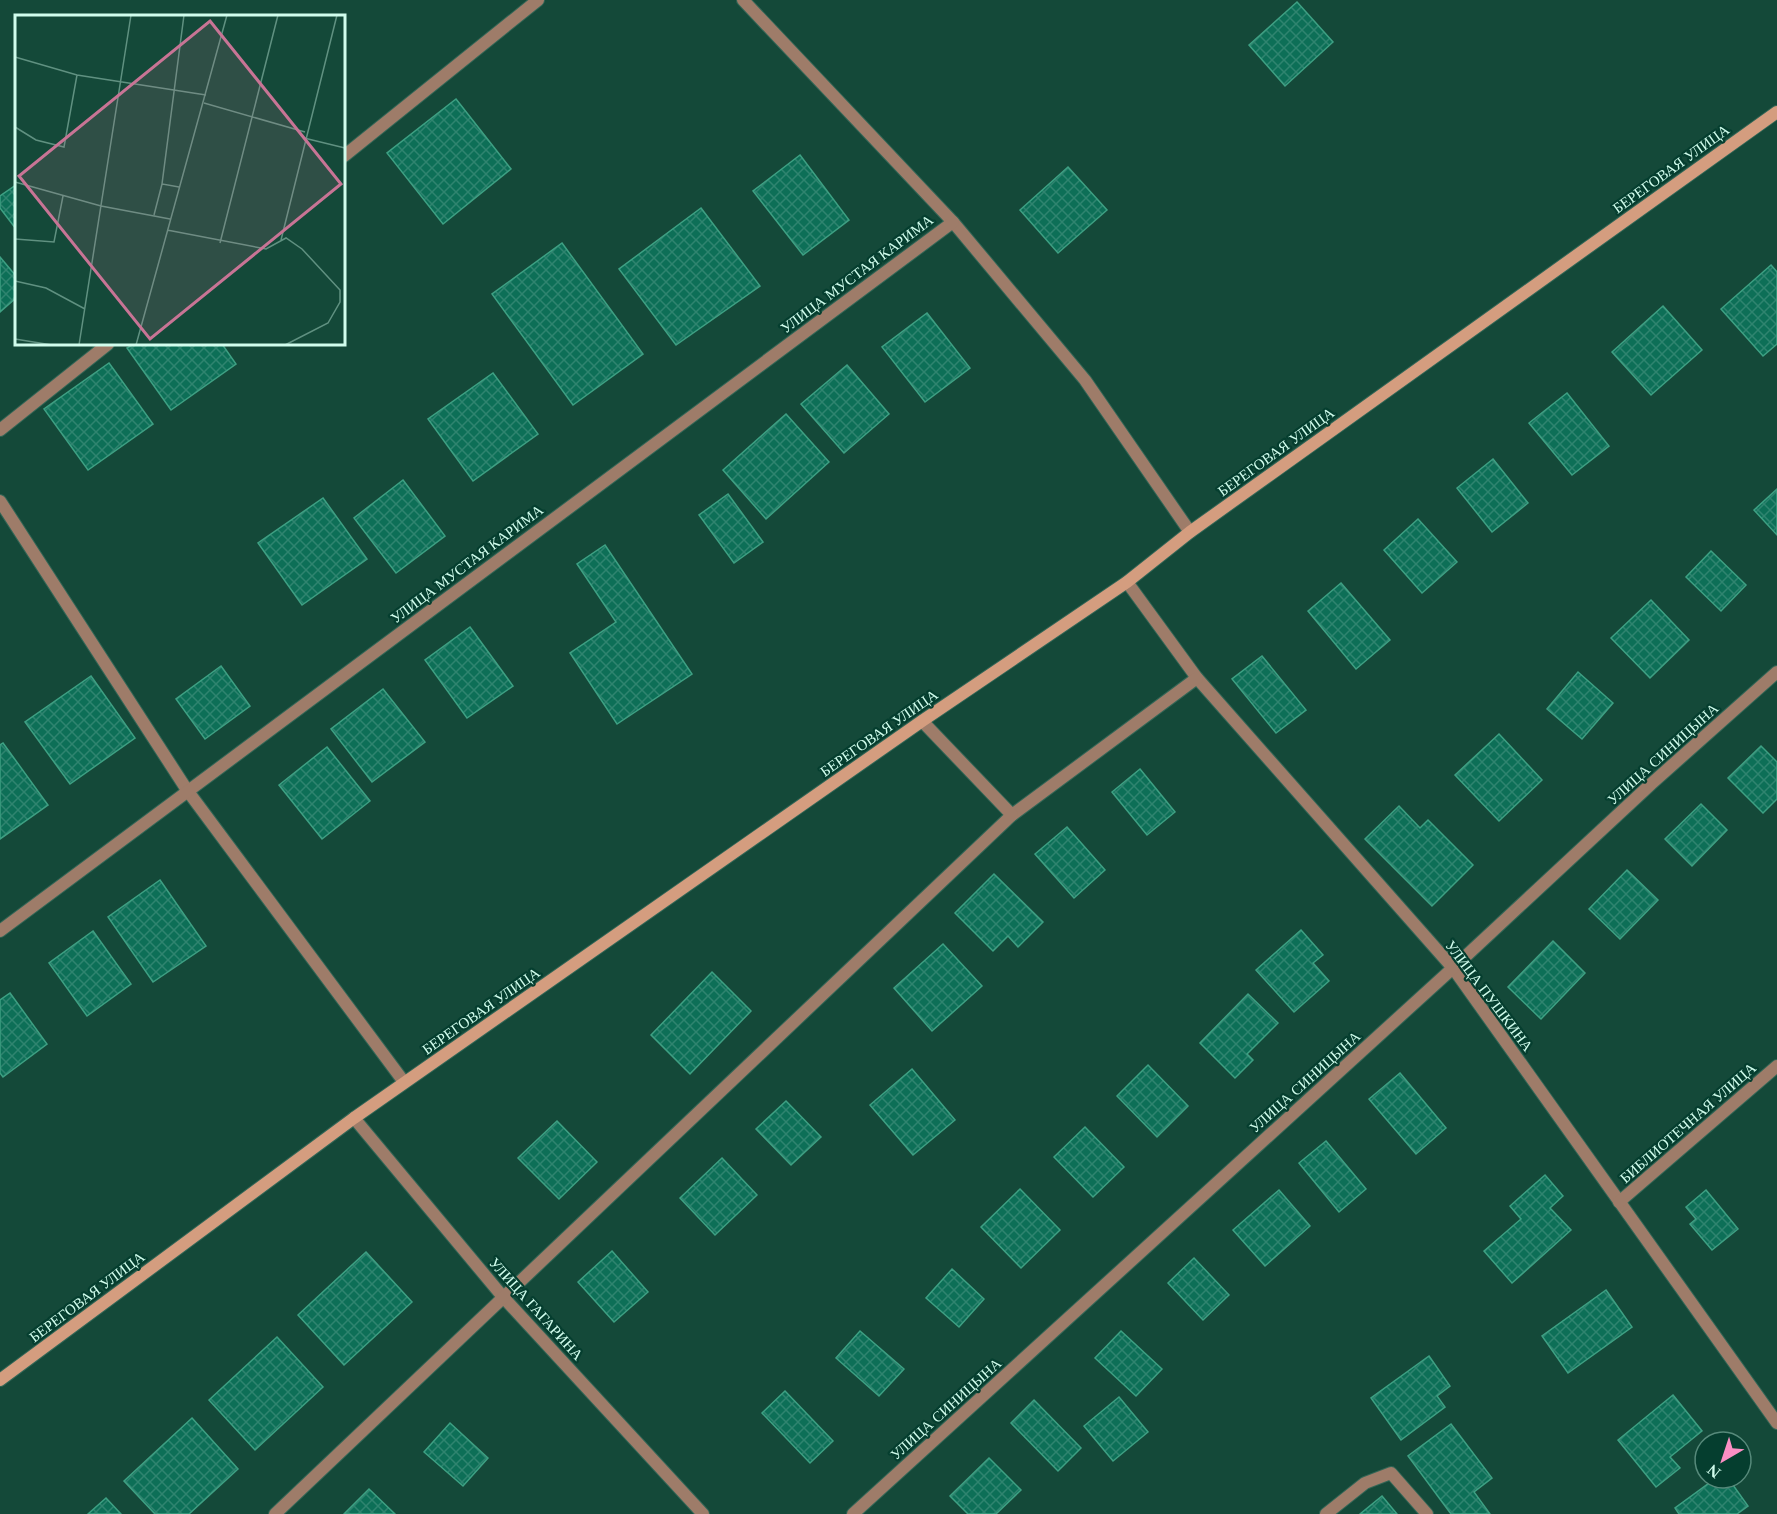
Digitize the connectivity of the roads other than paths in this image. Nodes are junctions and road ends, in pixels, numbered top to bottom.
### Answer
1 (538, 0) edge
2 (743, 0) edge
3 (1777, 112) edge
4 (345, 155) edge
5 (953, 222) junction
6 (107, 345) edge
7 (1, 428) edge
8 (0, 501) edge
9 (1190, 532) junction
10 (1127, 582) junction
11 (1777, 672) edge
12 (1197, 678) junction
13 (922, 721) junction
14 (187, 790) junction
15 (1012, 815) junction
16 (0, 931) edge
17 (1453, 968) junction
18 (1777, 1066) edge
19 (404, 1082) junction
20 (354, 1118) junction
21 (1618, 1202) junction
22 (503, 1297) junction
23 (0, 1380) edge
24 (1777, 1423) edge
25 (274, 1514) edge
26 (703, 1514) edge
27 (853, 1514) edge
28 (1326, 1514) edge
29 (1426, 1514) edge

1 - 4 street
2 - 5 street
3 - 9 main road, БЕРЕГОВАЯ УЛИЦА
5 - 9 street
5 - 14 street, УЛИЦА МУСТАЯ КАРИМА
6 - 7 street
8 - 14 street
9 - 10 main road, БЕРЕГОВАЯ УЛИЦА
10 - 12 street, УЛИЦА ПУШКИНА
10 - 13 main road, БЕРЕГОВАЯ УЛИЦА
11 - 17 street, УЛИЦА СИНИЦЫНА
12 - 15 street
12 - 17 street, УЛИЦА ПУШКИНА
13 - 15 street
13 - 19 main road, БЕРЕГОВАЯ УЛИЦА
14 - 16 street, УЛИЦА МУСТАЯ КАРИМА
14 - 19 street
15 - 22 street
17 - 21 street, УЛИЦА ПУШКИНА
17 - 27 street, УЛИЦА СИНИЦЫНА
18 - 21 street, БИБЛИОТЕЧНАЯ УЛИЦА
19 - 20 main road, БЕРЕГОВАЯ УЛИЦА
20 - 22 street, УЛИЦА ГАГАРИНА
20 - 23 main road, БЕРЕГОВАЯ УЛИЦА
21 - 24 street, УЛИЦА ПУШКИНА
22 - 25 street
22 - 26 street, УЛИЦА ГАГАРИНА
28 - 29 street

